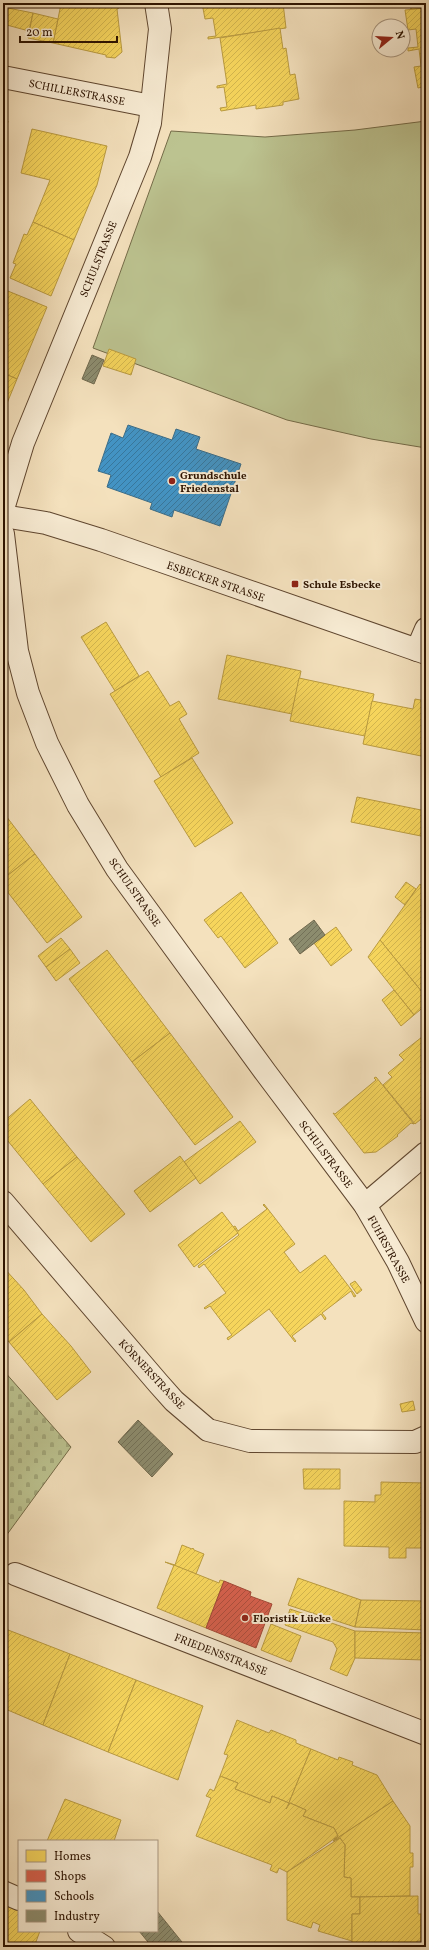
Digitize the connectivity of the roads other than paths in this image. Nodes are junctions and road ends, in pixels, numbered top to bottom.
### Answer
1 (156, 3) edge
2 (3, 77) edge
3 (151, 106) junction
4 (3, 509) edge
5 (3, 516) edge
6 (3, 534) edge
7 (426, 629) edge
8 (422, 652) edge
9 (426, 1153) edge
10 (3, 1202) edge
11 (365, 1206) junction
12 (426, 1321) edge
13 (426, 1437) edge
14 (15, 1574) dead end
15 (426, 1734) edge
16 (3, 1892) edge
17 (18, 1899) edge
18 (81, 1932) edge
19 (104, 1947) edge

1 - 3 street, SCHULSTRASSE
2 - 3 street, SCHILLERSTRASSE
3 - 4 street, SCHULSTRASSE
5 - 8 street, ESBECKER STRASSE
6 - 11 street, SCHULSTRASSE
7 - 8 street
9 - 11 street, FUHRSTRASSE
10 - 13 street, KÖRNERSTRASSE
11 - 12 street, FUHRSTRASSE
14 - 15 street, FRIEDENSSTRASSE
16 - 17 street
18 - 19 street

